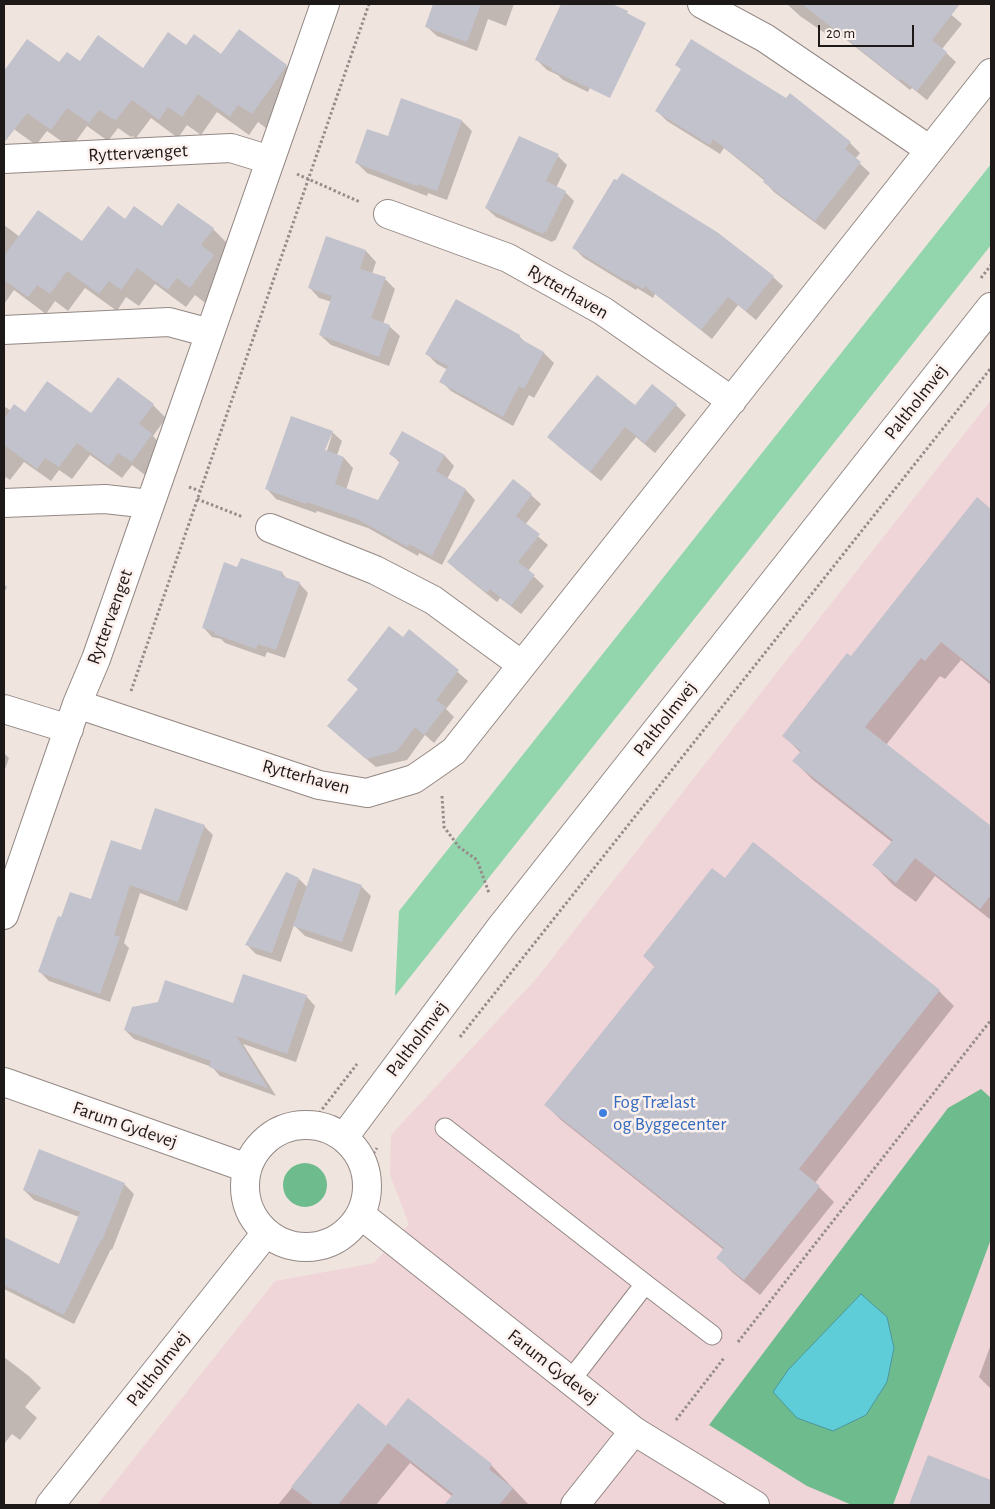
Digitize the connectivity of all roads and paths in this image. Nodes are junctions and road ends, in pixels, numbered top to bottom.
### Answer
1 (325, 4) edge
2 (369, 4) edge
3 (702, 4) edge
4 (991, 73) edge
5 (930, 150) junction
6 (4, 159) edge
7 (270, 160) junction
8 (308, 180) junction
9 (388, 214) joint
10 (991, 307) edge
11 (4, 330) edge
12 (210, 333) junction
13 (991, 368) edge
14 (732, 401) junction
15 (197, 498) junction
16 (4, 503) edge
17 (150, 504) junction
18 (270, 528) joint
19 (522, 665) junction
20 (78, 704) junction
21 (4, 709) edge
22 (121, 720) junction
23 (69, 729) junction
24 (440, 761) junction
25 (4, 915) edge
26 (501, 926) junction
27 (991, 1020) edge
28 (458, 1040) dead end
29 (4, 1082) edge
30 (445, 1128) dead end
31 (344, 1136) junction
32 (381, 1141) dead end
33 (365, 1166) junction
34 (247, 1168) junction
35 (361, 1215) junction
36 (266, 1233) junction
37 (645, 1284) junction
38 (712, 1335) dead end
39 (735, 1345) dead end
40 (729, 1352) dead end
41 (570, 1381) junction
42 (645, 1438) junction
43 (50, 1505) edge
44 (575, 1505) edge
45 (754, 1505) edge

1 - 7 street, Ryttervænget
2 - 8 path
3 - 5 street
4 - 5 street, Rytterhaven
5 - 14 street, Rytterhaven
6 - 7 street, Ryttervænget
7 - 8 path
7 - 12 street, Ryttervænget
8 - 9 path
8 - 15 path
9 - 14 street, Rytterhaven
10 - 26 street, Paltholmvej
11 - 12 street
12 - 17 street, Ryttervænget
13 - 28 path
14 - 19 street, Rytterhaven
15 - 18 path
15 - 22 path
16 - 17 street
17 - 20 street, Ryttervænget
18 - 19 street
19 - 24 street, Rytterhaven
20 - 22 street, Rytterhaven
20 - 23 street, Ryttervænget
21 - 23 street
22 - 24 street, Rytterhaven
23 - 25 street, Ryttervænget
24 - 26 path
26 - 31 street, Paltholmvej
27 - 39 path
29 - 34 street, Farum Gydevej
30 - 37 lane
31 - 33 street
31 - 34 street
32 - 33 path
33 - 35 street
34 - 36 street
35 - 36 street
35 - 41 street, Farum Gydevej
36 - 43 street, Paltholmvej
37 - 38 lane
37 - 41 lane
40 - 42 path
41 - 42 street, Farum Gydevej
42 - 44 street
42 - 45 street, Farum Gydevej

